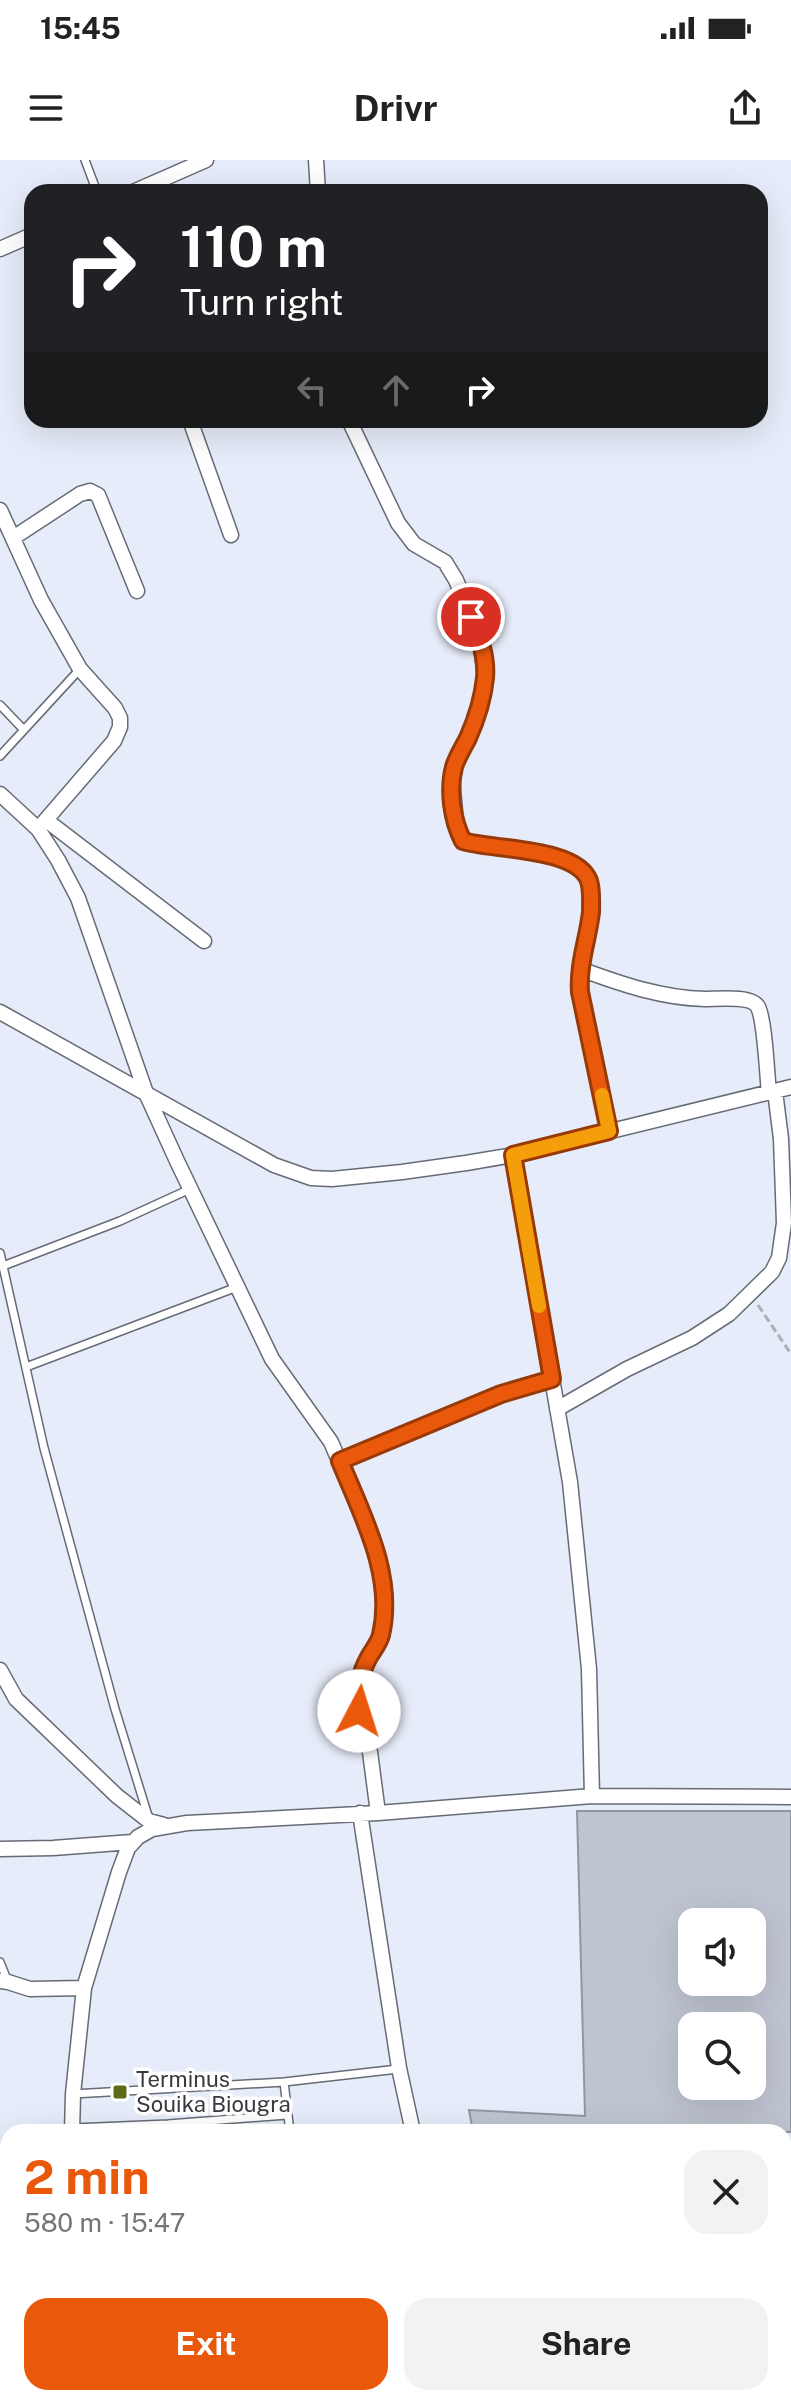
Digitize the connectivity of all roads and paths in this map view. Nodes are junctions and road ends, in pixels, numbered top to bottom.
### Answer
1 (85, 160) edge
2 (206, 160) edge
3 (316, 160) edge
4 (94, 184) edge
5 (164, 184) edge
6 (318, 184) edge
7 (24, 238) edge
8 (0, 249) edge
9 (193, 428) edge
10 (353, 428) edge
11 (0, 510) edge
12 (231, 535) dead end
13 (13, 538) junction
14 (137, 591) dead end
15 (80, 669) junction
16 (0, 705) edge
17 (23, 729) junction
18 (0, 756) edge
19 (0, 794) edge
20 (42, 824) junction
21 (204, 941) dead end
22 (580, 969) junction
23 (0, 1012) edge
24 (791, 1087) edge
25 (772, 1092) junction
26 (146, 1093) junction
27 (609, 1131) junction
28 (513, 1155) junction
29 (190, 1189) junction
30 (0, 1253) edge
31 (3, 1266) junction
32 (238, 1286) junction
33 (750, 1295) junction
34 (791, 1354) edge
35 (26, 1367) junction
36 (552, 1379) junction
37 (557, 1409) junction
38 (340, 1461) junction
39 (1, 1679) edge
40 (592, 1796) junction
41 (791, 1797) edge
42 (360, 1813) junction
43 (378, 1813) junction
44 (149, 1821) junction
45 (165, 1825) junction
46 (132, 1842) junction
47 (0, 1849) edge
48 (0, 1962) edge
49 (4, 1981) edge
50 (84, 1988) junction
51 (399, 2068) junction
52 (284, 2082) junction
53 (73, 2094) junction
54 (287, 2115) junction
55 (73, 2124) edge
56 (168, 2124) edge
57 (289, 2124) edge
58 (411, 2124) edge

1 - 4 lane
2 - 5 street
3 - 6 street
7 - 8 street
9 - 12 street
10 - 22 street
11 - 13 street
13 - 14 street
13 - 15 street
15 - 17 lane
15 - 20 street
16 - 17 lane
17 - 18 lane
19 - 20 street
20 - 21 street
20 - 26 street
22 - 25 street
22 - 27 street
23 - 26 street
24 - 25 street
25 - 27 street
25 - 33 street
26 - 28 street
26 - 29 street
27 - 28 street
28 - 36 street
29 - 31 lane
29 - 32 street
30 - 31 lane
31 - 35 lane
32 - 35 lane
32 - 38 street
33 - 34 path
33 - 37 street
35 - 44 lane
36 - 37 street
36 - 38 street
37 - 40 street
38 - 43 street
39 - 44 street
40 - 41 street
40 - 43 street
42 - 43 street
42 - 45 street
42 - 51 street
44 - 45 street
45 - 46 street
46 - 47 street
46 - 50 street
48 - 49 lane
49 - 50 street
50 - 53 street
51 - 52 lane
51 - 58 street
52 - 53 lane
52 - 54 lane
53 - 55 street
54 - 56 lane
54 - 57 lane

